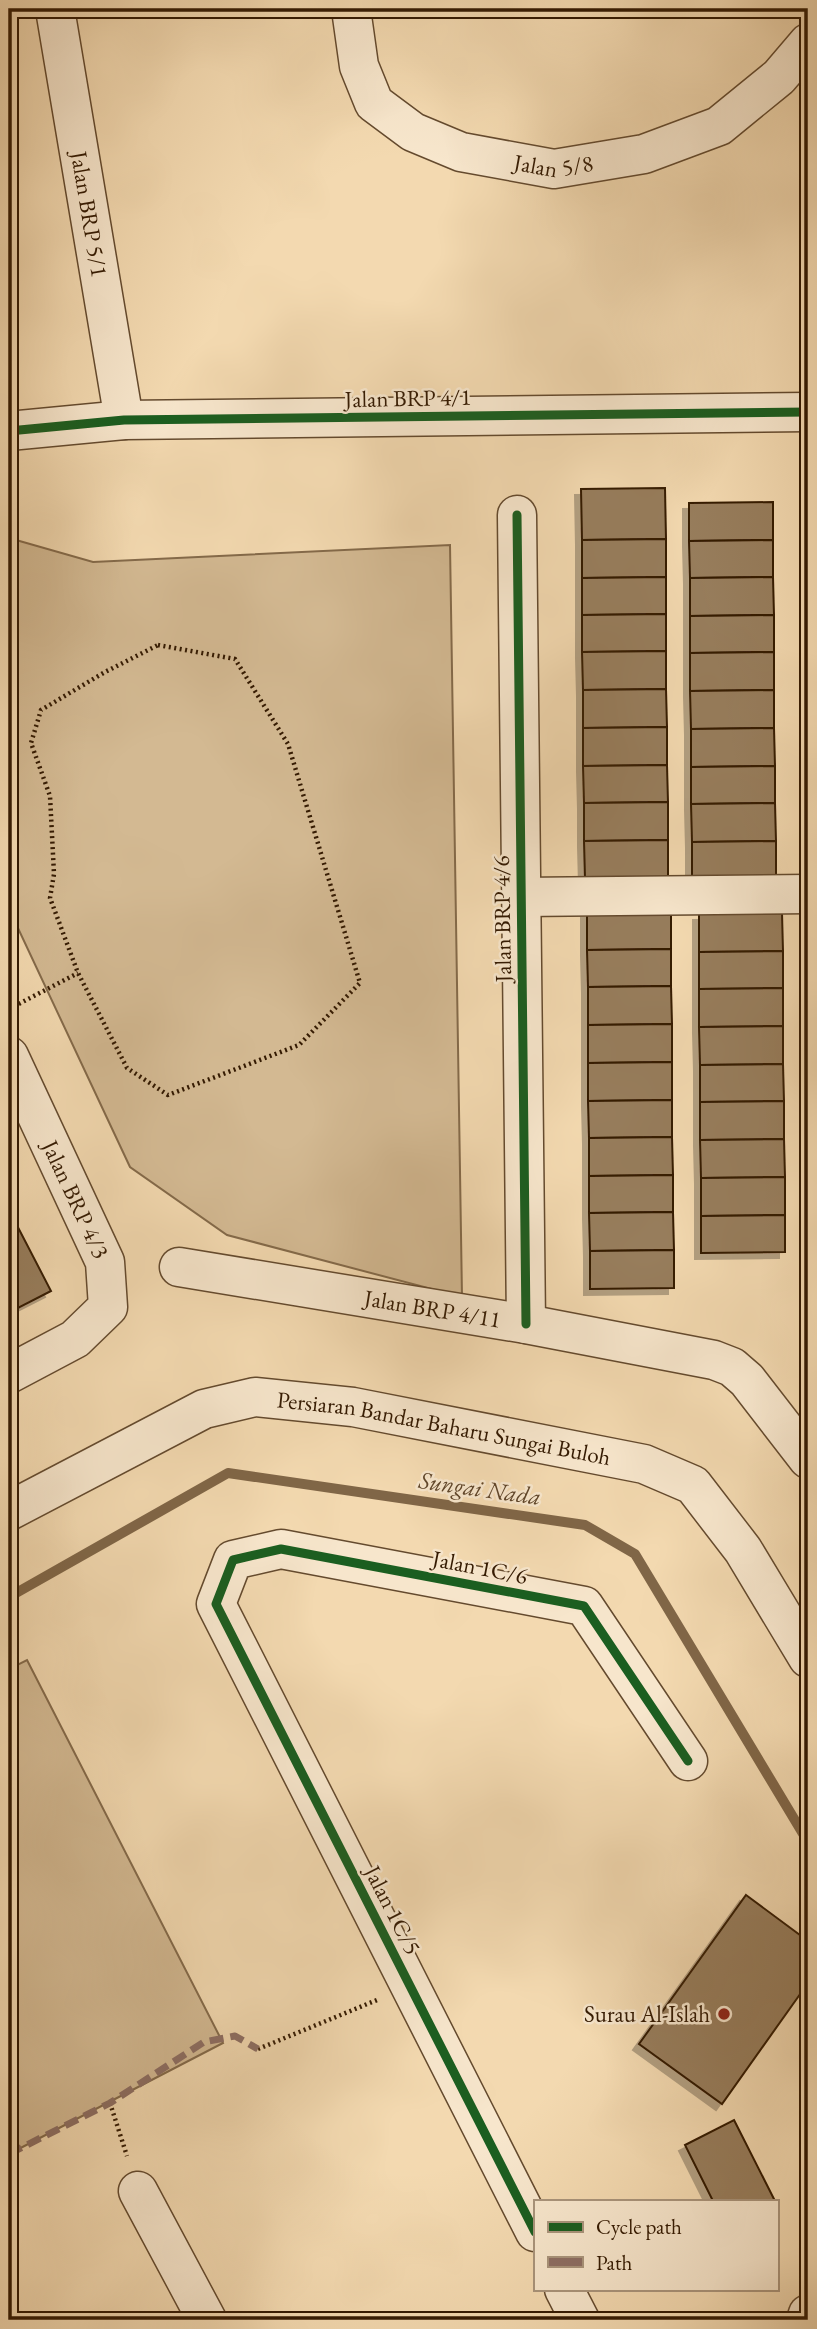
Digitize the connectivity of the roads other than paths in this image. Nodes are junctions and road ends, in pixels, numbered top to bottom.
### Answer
1 (55, 9) edge
2 (351, 9) edge
3 (808, 43) edge
4 (808, 412) edge
5 (124, 420) junction
6 (9, 430) edge
7 (517, 514) dead end
8 (808, 894) edge
9 (521, 897) junction
10 (9, 1056) edge
11 (179, 1267) dead end
12 (526, 1324) junction
13 (9, 1374) edge
14 (808, 1459) edge
15 (9, 1511) edge
16 (216, 1604) joint
17 (808, 1658) edge
18 (688, 1761) dead end
19 (138, 2191) road end
20 (534, 2230) edge
21 (565, 2290) edge
22 (808, 2314) edge
23 (207, 2320) edge
24 (580, 2320) edge
25 (806, 2320) edge

1 - 5 street, Jalan BRP 5/1
2 - 3 street, Jalan 5/8
4 - 5 street, Jalan BRP 4/1
5 - 6 street, Jalan BRP 4/1
7 - 9 street, Jalan BRP 4/6
8 - 9 street
9 - 12 street, Jalan BRP 4/6
10 - 13 street, Jalan BRP 4/3
11 - 12 street, Jalan BRP 4/11
12 - 14 street, Jalan BRP 4/11
15 - 17 street, Persiaran Bandar Baharu Sungai Buloh
16 - 18 street, Jalan 1C/6
16 - 20 street, Jalan 1C/5
19 - 23 street
21 - 24 street
22 - 25 street

